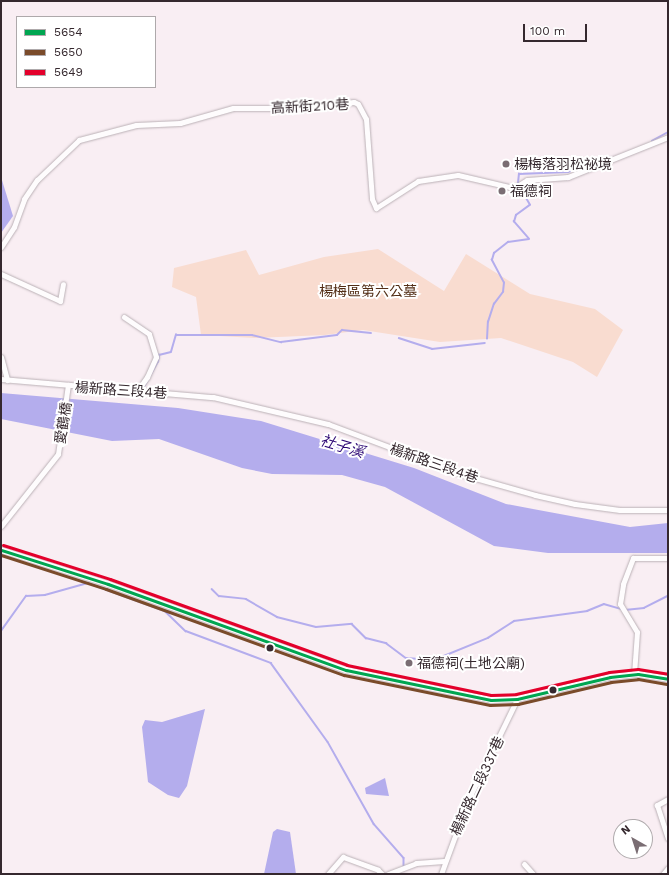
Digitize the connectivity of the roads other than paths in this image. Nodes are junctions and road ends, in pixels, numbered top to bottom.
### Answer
1 (668, 137) edge
2 (1, 247) edge
3 (1, 274) edge
4 (63, 284) dead end
5 (124, 317) dead end
6 (1, 359) edge
7 (1, 380) edge
8 (7, 380) junction
9 (68, 385) junction
10 (138, 390) junction
11 (68, 393) joint
12 (668, 510) edge
13 (1, 526) edge
14 (1, 550) edge
15 (668, 558) edge
16 (634, 674) junction
17 (668, 679) edge
18 (517, 699) junction
19 (668, 799) edge
20 (668, 838) edge
21 (444, 861) junction
22 (524, 864) dead end
23 (668, 868) edge
24 (328, 874) edge
25 (382, 874) edge
26 (388, 874) edge
27 (441, 874) edge
28 (533, 874) edge
29 (663, 874) edge

1 - 2 street, 高新街210巷
3 - 4 street
5 - 10 street
6 - 8 street
7 - 8 street
8 - 9 street
9 - 10 street, 楊新路三段4巷
9 - 11 street, 楊新路三段4巷
10 - 12 street, 楊新路三段4巷
11 - 13 street, 愛鶴橋
14 - 18 main road
15 - 16 street
16 - 17 main road
16 - 18 main road
18 - 21 street, 楊新路二段337巷
19 - 20 street
21 - 26 street
21 - 27 street, 楊新路二段337巷
22 - 28 street
23 - 29 street
24 - 25 street

